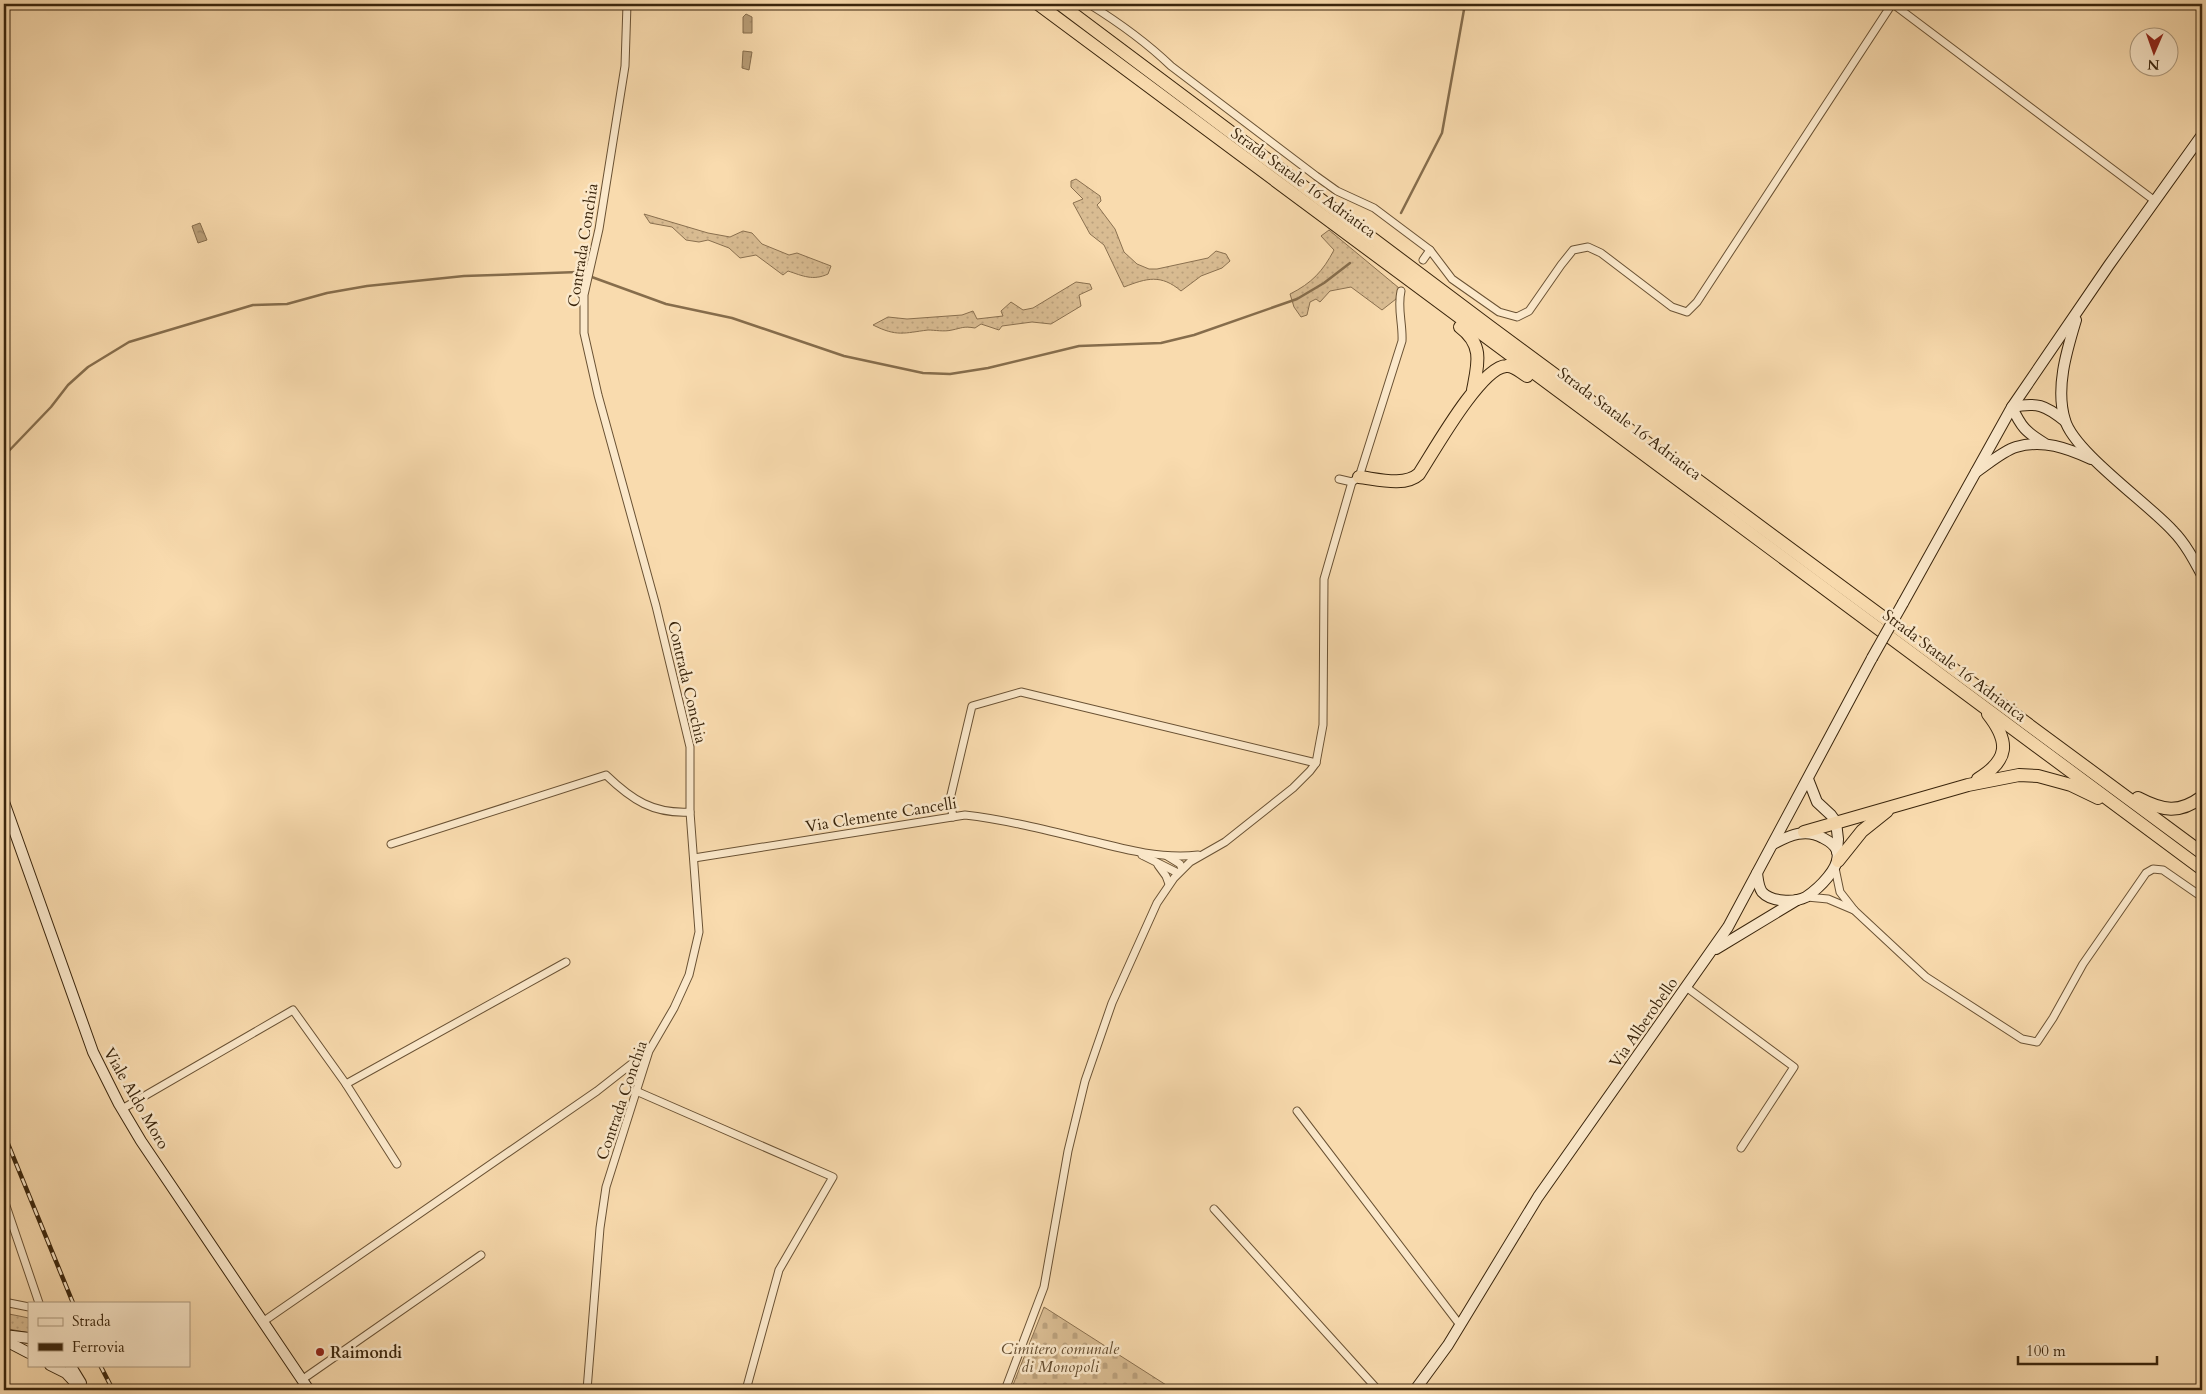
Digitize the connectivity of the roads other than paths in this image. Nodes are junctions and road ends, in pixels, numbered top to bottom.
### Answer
1 (627, 4) edge
2 (1038, 4) edge
3 (1060, 4) edge
4 (1089, 4) edge
5 (1892, 4) edge
6 (2202, 135) edge
7 (2155, 201) junction
8 (1430, 250) junction
9 (1423, 260) dead end
10 (1414, 282) junction
11 (1400, 291) dead end
12 (2079, 310) junction
13 (1473, 390) junction
14 (2012, 408) junction
15 (2065, 421) junction
16 (1610, 428) junction
17 (2044, 443) junction
18 (2098, 463) junction
19 (1975, 472) junction
20 (1339, 479) dead end
21 (1355, 480) junction
22 (2202, 575) edge
23 (1980, 704) junction
24 (1316, 763) junction
25 (1808, 780) junction
26 (2102, 780) junction
27 (1968, 785) junction
28 (2202, 797) edge
29 (4, 802) edge
30 (1891, 808) junction
31 (2123, 810) junction
32 (690, 812) junction
33 (953, 816) junction
34 (1836, 822) junction
35 (1804, 832) junction
36 (391, 844) dead end
37 (1773, 844) junction
38 (1130, 851) junction
39 (2202, 853) edge
40 (1202, 855) junction
41 (1167, 856) junction
42 (694, 858) junction
43 (1836, 860) junction
44 (1156, 862) junction
45 (2202, 869) edge
46 (1180, 871) junction
47 (1757, 873) junction
48 (1169, 884) junction
49 (2202, 897) edge
50 (1802, 898) junction
51 (1854, 910) junction
52 (1711, 952) junction
53 (566, 962) dead end
54 (1686, 987) junction
55 (649, 1051) junction
56 (346, 1084) junction
57 (636, 1091) junction
58 (122, 1109) junction
59 (1297, 1111) dead end
60 (1741, 1148) dead end
61 (397, 1164) dead end
62 (4, 1200) edge
63 (1214, 1209) dead end
64 (481, 1255) dead end
65 (4, 1302) edge
66 (39, 1302) edge
67 (28, 1307) edge
68 (264, 1321) junction
69 (1460, 1325) junction
70 (4, 1335) edge
71 (28, 1338) edge
72 (4, 1340) edge
73 (28, 1352) edge
74 (52, 1366) edge
75 (71, 1366) edge
76 (303, 1379) junction
77 (83, 1390) edge
78 (309, 1390) edge
79 (314, 1390) edge
80 (587, 1390) edge
81 (746, 1390) edge
82 (1005, 1390) edge
83 (1378, 1390) edge
84 (1415, 1390) edge

1 - 32 street, Contrada Conchia
2 - 10 highway, Strada Statale 16 Adriatica
3 - 26 highway, Strada Statale 16 Adriatica
4 - 8 street
5 - 7 street
5 - 8 street
6 - 7 main road, Via Alberobello
7 - 12 main road, Via Alberobello
8 - 9 street
10 - 13 highway
10 - 16 highway, Strada Statale 16 Adriatica
11 - 21 street
12 - 14 main road, Via Alberobello
12 - 15 main road
13 - 16 highway
13 - 21 highway
14 - 15 main road
14 - 17 main road
14 - 19 main road, Via Alberobello
15 - 18 main road
16 - 23 highway, Strada Statale 16 Adriatica
17 - 18 main road
17 - 19 main road
18 - 22 main road
19 - 25 main road, Via Alberobello, bridge
20 - 21 street
21 - 24 street
23 - 27 highway
23 - 31 highway, Strada Statale 16 Adriatica
24 - 33 street
24 - 40 street
25 - 34 main road
25 - 37 main road, Via Alberobello
26 - 28 highway
26 - 39 highway, Strada Statale 16 Adriatica
27 - 30 highway
27 - 31 highway
29 - 58 main road, Viale Aldo Moro
30 - 34 highway
30 - 43 highway
31 - 45 highway, Strada Statale 16 Adriatica
32 - 36 street
32 - 42 street, Contrada Conchia
33 - 38 street, Via Clemente Cancelli
33 - 42 street, Via Clemente Cancelli
34 - 35 highway
34 - 43 main road
35 - 37 main road
35 - 43 main road
37 - 47 main road, Via Alberobello
38 - 41 street
38 - 44 street
40 - 41 street
40 - 46 street
41 - 46 street
42 - 55 street, Contrada Conchia
43 - 50 main road
43 - 51 street
44 - 46 street
44 - 48 street
46 - 48 street
47 - 50 main road
47 - 52 main road, Via Alberobello
48 - 82 street
49 - 51 street
50 - 51 street
50 - 52 main road
52 - 54 main road, Via Alberobello
53 - 56 street
54 - 60 street
54 - 69 main road, Via Alberobello
55 - 57 street, Contrada Conchia
55 - 68 street
56 - 58 street
56 - 61 street
57 - 80 street, Contrada Conchia
57 - 81 street
58 - 68 main road, Viale Aldo Moro
59 - 69 street
62 - 66 street
63 - 83 street
64 - 76 street
65 - 67 street
68 - 76 main road, Viale Aldo Moro
69 - 84 main road, Via Alberobello
70 - 71 main road
72 - 73 main road
74 - 77 main road
75 - 77 main road
76 - 78 main road, Viale Aldo Moro
76 - 79 main road, Viale Aldo Moro

